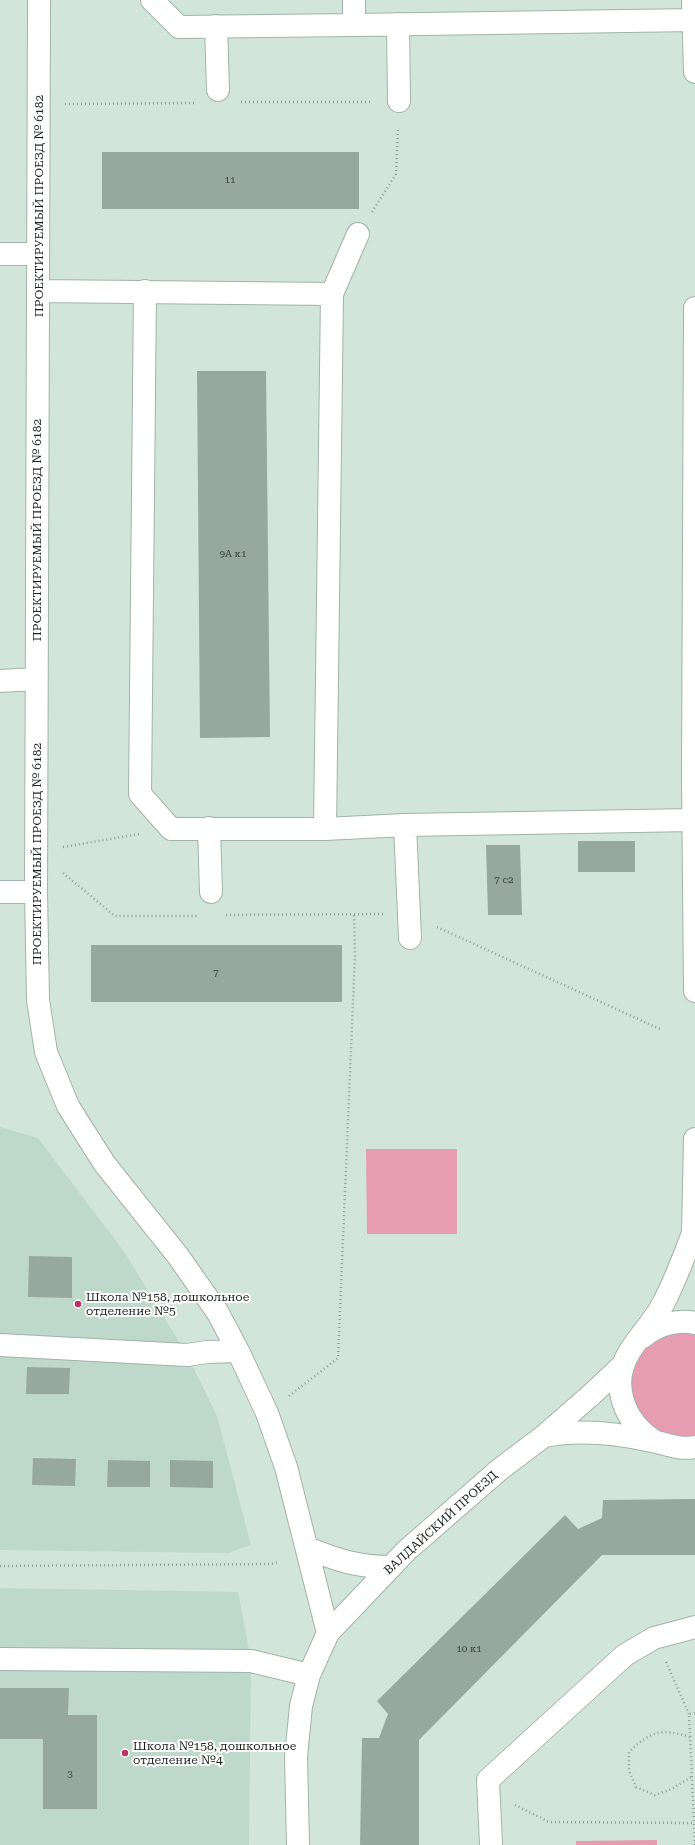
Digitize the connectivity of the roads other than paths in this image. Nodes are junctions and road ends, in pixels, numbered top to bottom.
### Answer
1 (39, 0) edge
2 (152, 0) edge
3 (354, 0) edge
4 (694, 10) edge
5 (354, 24) junction
6 (398, 24) junction
7 (216, 26) junction
8 (695, 72) edge
9 (218, 90) dead end
10 (399, 101) road end
11 (358, 234) road end
12 (0, 254) edge
13 (37, 254) junction
14 (39, 291) junction
15 (145, 291) junction
16 (332, 294) junction
17 (695, 308) edge
18 (36, 679) junction
19 (0, 681) edge
20 (694, 820) junction
21 (405, 825) junction
22 (209, 828) junction
23 (325, 829) junction
24 (0, 892) edge
25 (36, 892) junction
26 (211, 892) dead end
27 (410, 938) dead end
28 (695, 991) edge
29 (695, 1139) edge
30 (694, 1238) edge
31 (695, 1323) edge
32 (639, 1340) junction
33 (0, 1345) edge
34 (238, 1351) junction
35 (624, 1364) junction
36 (544, 1436) junction
37 (654, 1441) junction
38 (695, 1447) edge
39 (307, 1548) junction
40 (390, 1567) junction
41 (695, 1627) edge
42 (328, 1633) junction
43 (0, 1659) edge
44 (309, 1675) junction
45 (298, 1845) edge
46 (491, 1845) edge

1 - 13 street, ПРОЕКТИРУЕМЫЙ ПРОЕЗД № 6182
2 - 7 street
3 - 5 street
4 - 6 street
4 - 8 street
5 - 6 street
5 - 7 street
6 - 10 street
7 - 9 street
11 - 16 street
12 - 13 street
13 - 14 street, ПРОЕКТИРУЕМЫЙ ПРОЕЗД № 6182
14 - 15 street
14 - 18 street, ПРОЕКТИРУЕМЫЙ ПРОЕЗД № 6182
15 - 16 street
15 - 22 street
16 - 23 street
17 - 20 street
18 - 19 street
18 - 25 street, ПРОЕКТИРУЕМЫЙ ПРОЕЗД № 6182
20 - 21 street
20 - 28 street
21 - 23 street
21 - 27 street
22 - 23 street
22 - 26 street
24 - 25 street
25 - 34 street, ПРОЕКТИРУЕМЫЙ ПРОЕЗД № 6182
29 - 30 street, ВАЛДАЙСКИЙ ПРОЕЗД
30 - 32 street, ВАЛДАЙСКИЙ ПРОЕЗД
31 - 32 street, ВАЛДАЙСКИЙ ПРОЕЗД
32 - 35 street, ВАЛДАЙСКИЙ ПРОЕЗД
33 - 34 street
34 - 39 street, ПРОЕКТИРУЕМЫЙ ПРОЕЗД № 6182
35 - 36 street, ВАЛДАЙСКИЙ ПРОЕЗД
35 - 37 street, ВАЛДАЙСКИЙ ПРОЕЗД
36 - 37 street, ВАЛДАЙСКИЙ ПРОЕЗД
36 - 40 street, ВАЛДАЙСКИЙ ПРОЕЗД
37 - 38 street, ВАЛДАЙСКИЙ ПРОЕЗД
39 - 40 street
39 - 42 street, ПРОЕКТИРУЕМЫЙ ПРОЕЗД № 6182
40 - 42 street, ВАЛДАЙСКИЙ ПРОЕЗД
41 - 46 street
42 - 44 street, ВАЛДАЙСКИЙ ПРОЕЗД
43 - 44 street
44 - 45 street, ВАЛДАЙСКИЙ ПРОЕЗД

